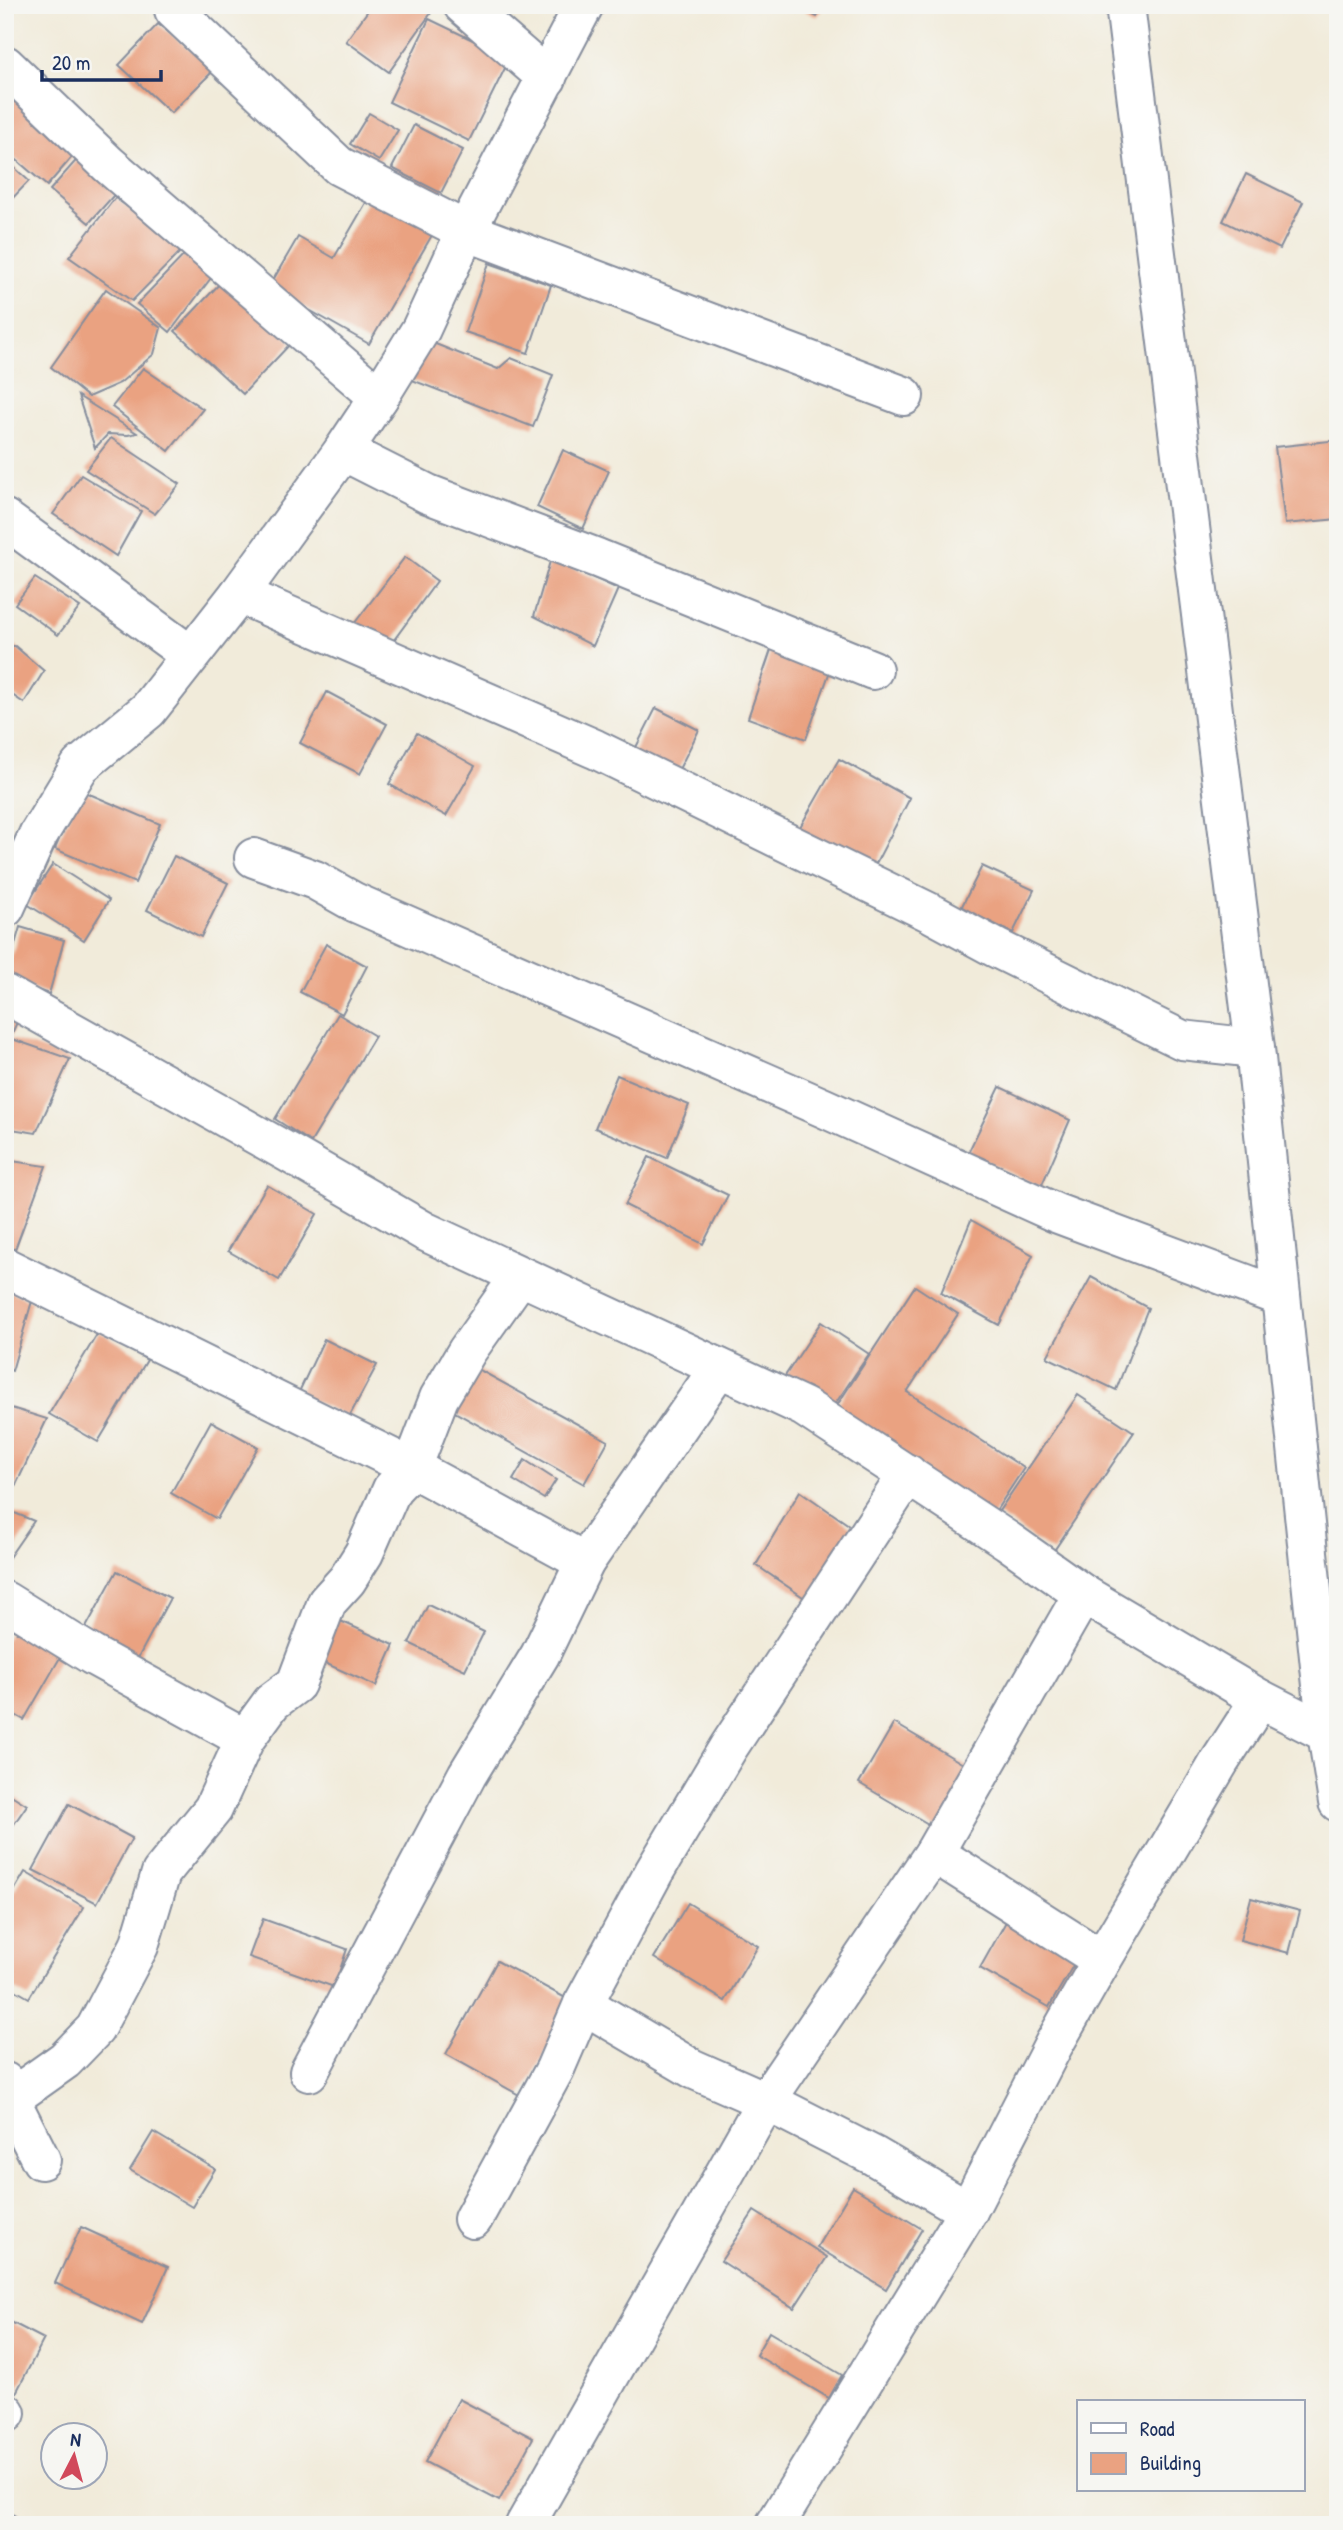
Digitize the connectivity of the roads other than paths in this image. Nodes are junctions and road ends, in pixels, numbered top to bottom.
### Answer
1 (463, 5) edge
2 (584, 5) edge
3 (1125, 5) edge
4 (174, 10) dead end
5 (5, 65) edge
6 (547, 78) junction
7 (466, 231) junction
8 (904, 396) dead end
9 (379, 397) junction
10 (343, 451) junction
11 (5, 519) edge
12 (239, 594) junction
13 (190, 655) junction
14 (873, 670) dead end
15 (254, 858) dead end
16 (5, 908) edge
17 (5, 994) edge
18 (1255, 1048) junction
19 (5, 1267) edge
20 (520, 1276) junction
21 (1281, 1297) junction
22 (719, 1368) junction
23 (412, 1468) junction
24 (908, 1474) junction
25 (585, 1562) junction
26 (1083, 1594) junction
27 (5, 1601) edge
28 (1260, 1699) junction
29 (1327, 1732) junction
30 (245, 1739) junction
31 (1338, 1802) edge
32 (934, 1853) junction
33 (1102, 1960) junction
34 (583, 2004) junction
35 (309, 2072) dead end
36 (7, 2091) edge
37 (766, 2101) junction
38 (41, 2160) dead end
39 (968, 2211) junction
40 (472, 2220) dead end
41 (525, 2525) edge
42 (775, 2525) edge

1 - 6 street
2 - 6 street
3 - 18 street
4 - 7 street
5 - 9 street
6 - 7 street
7 - 8 street
7 - 9 street
9 - 10 street
10 - 12 street
10 - 14 street
11 - 13 street
12 - 13 street
12 - 18 street
13 - 16 street
15 - 21 street
17 - 20 street
18 - 21 street
19 - 23 street
20 - 22 street
20 - 23 street
21 - 29 street
22 - 24 street
22 - 25 street
23 - 25 street
23 - 30 street
24 - 26 street
24 - 34 street
25 - 35 street
26 - 28 street
26 - 32 street
27 - 30 street
28 - 29 street
28 - 33 street
29 - 31 street
30 - 36 street
32 - 33 street
32 - 37 street
33 - 39 street
34 - 37 street
34 - 40 street
36 - 38 street
37 - 39 street
37 - 41 street
39 - 42 street

